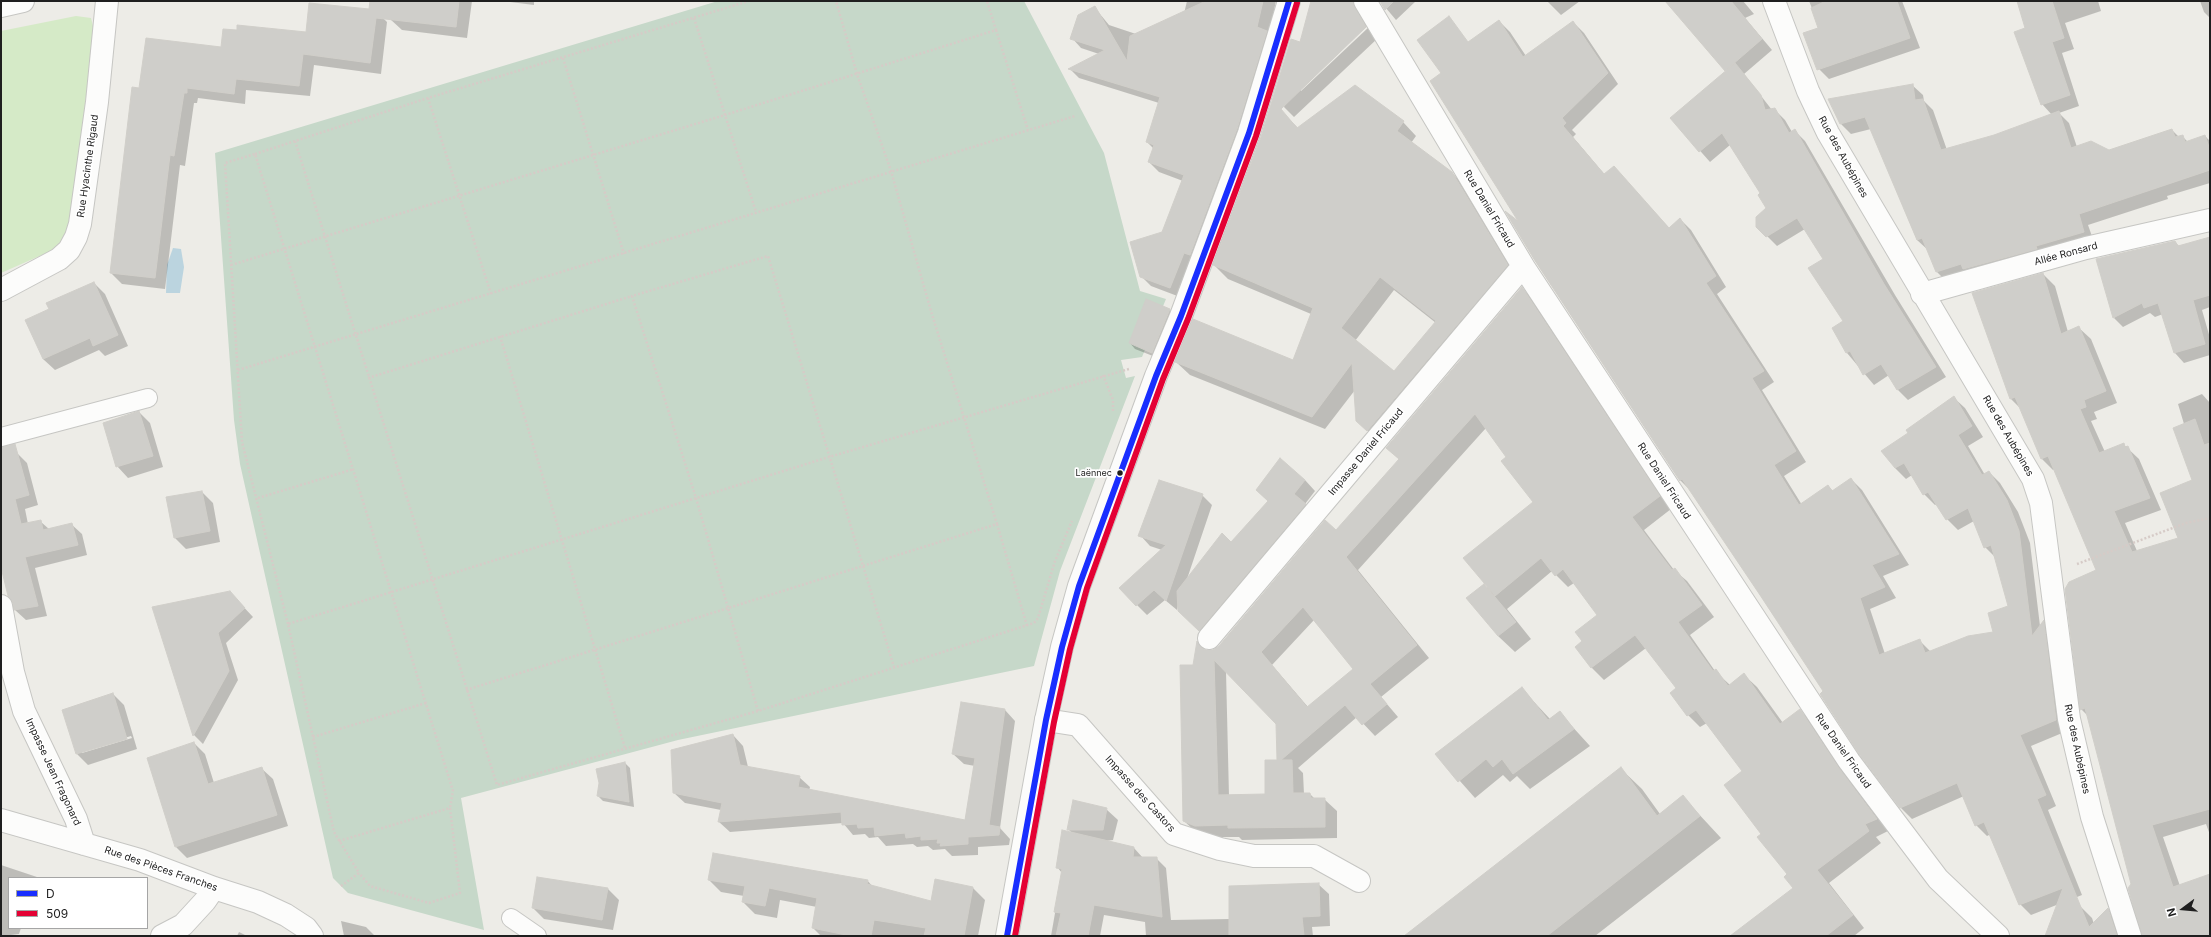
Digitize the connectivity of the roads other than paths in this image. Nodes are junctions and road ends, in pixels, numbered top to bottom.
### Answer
1 (23, 1) edge
2 (107, 1) edge
3 (1289, 1) edge
4 (1365, 1) edge
5 (1774, 1) edge
6 (1, 6) edge
7 (2210, 220) edge
8 (1523, 266) junction
9 (1, 290) edge
10 (1922, 294) junction
11 (148, 398) dead end
12 (1, 437) edge
13 (1, 606) edge
14 (1209, 638) dead end
15 (1046, 720) junction
16 (1, 820) edge
17 (84, 844) junction
18 (1359, 881) dead end
19 (214, 888) junction
20 (511, 918) dead end
21 (162, 936) edge
22 (312, 936) edge
23 (537, 936) edge
24 (1007, 936) edge
25 (1998, 936) edge
26 (2130, 936) edge

1 - 6 street
2 - 9 street, Rue Hyacinthe Rigaud
3 - 15 street
4 - 8 street, Rue Daniel Fricaud
5 - 10 street, Rue des Aubépines
7 - 10 street, Allée Ronsard
8 - 14 street, Impasse Daniel Fricaud
8 - 25 street, Rue Daniel Fricaud
10 - 26 street, Rue des Aubépines
11 - 12 lane
13 - 17 street, Impasse Jean Fragonard
15 - 18 street, Impasse des Castors
15 - 24 street
16 - 17 street, Rue des Pièces Franches
17 - 19 street, Rue des Pièces Franches
19 - 21 street
19 - 22 street, Rue des Pièces Franches
20 - 23 lane

